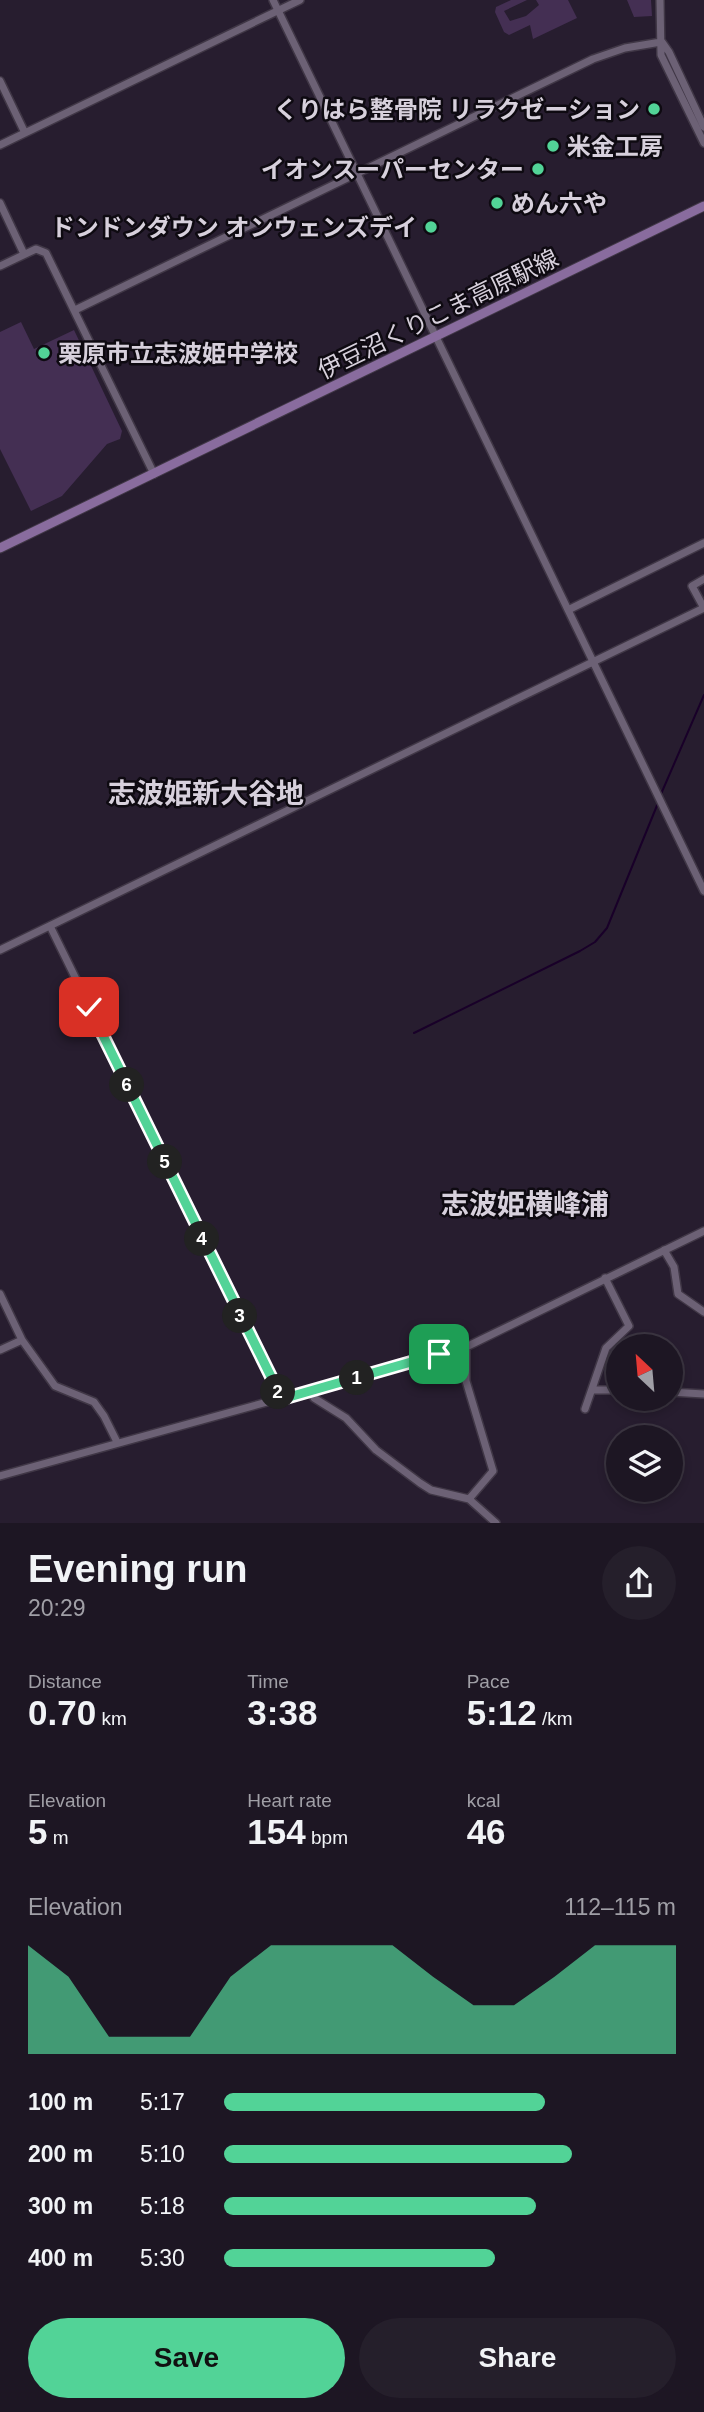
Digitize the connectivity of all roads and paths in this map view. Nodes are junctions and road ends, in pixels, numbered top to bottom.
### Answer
1 (273, 0) edge
2 (300, 0) edge
3 (660, 0) edge
4 (278, 10) junction
5 (661, 42) junction
6 (675, 66) junction
7 (0, 81) edge
8 (691, 115) junction
9 (704, 127) edge
10 (24, 133) junction
11 (704, 143) edge
12 (0, 145) edge
13 (357, 174) junction
14 (0, 203) edge
15 (704, 206) edge
16 (24, 254) junction
17 (0, 266) edge
18 (75, 310) junction
19 (436, 337) junction
20 (154, 474) junction
21 (704, 543) edge
22 (0, 548) edge
23 (704, 579) edge
24 (568, 610) junction
25 (594, 664) junction
26 (704, 891) edge
27 (50, 926) junction
28 (0, 950) edge
29 (704, 1231) edge
30 (664, 1250) junction
31 (605, 1278) junction
32 (0, 1294) edge
33 (704, 1312) edge
34 (22, 1340) junction
35 (466, 1347) junction
36 (0, 1350) edge
37 (310, 1390) junction
38 (592, 1390) junction
39 (606, 1390) edge
40 (683, 1393) edge
41 (704, 1394) edge
42 (282, 1399) junction
43 (585, 1409) dead end
44 (117, 1442) junction
45 (0, 1476) edge
46 (469, 1499) junction
47 (496, 1523) edge

1 - 4 street
2 - 4 street
3 - 5 street
4 - 10 street
4 - 13 street
5 - 6 street
5 - 8 street
5 - 13 street
6 - 8 street
6 - 9 street
7 - 10 street
8 - 11 street
10 - 12 street
13 - 18 street
13 - 19 street
14 - 16 street
15 - 19 main road, 伊豆沼くりこま高原駅線
16 - 17 street
16 - 18 street
18 - 20 street
19 - 20 main road, 伊豆沼くりこま高原駅線
19 - 24 street
20 - 22 main road, 伊豆沼くりこま高原駅線
21 - 24 street
23 - 25 street
24 - 25 street
25 - 26 street
25 - 27 street
27 - 28 street
27 - 42 street
29 - 30 street
30 - 31 street
30 - 33 street
31 - 35 street
31 - 38 street
32 - 34 street
34 - 36 street
34 - 44 street
35 - 37 street
35 - 46 street
37 - 42 street
37 - 46 street
38 - 39 street
38 - 43 street
40 - 41 street
42 - 44 street
44 - 45 street
46 - 47 street

